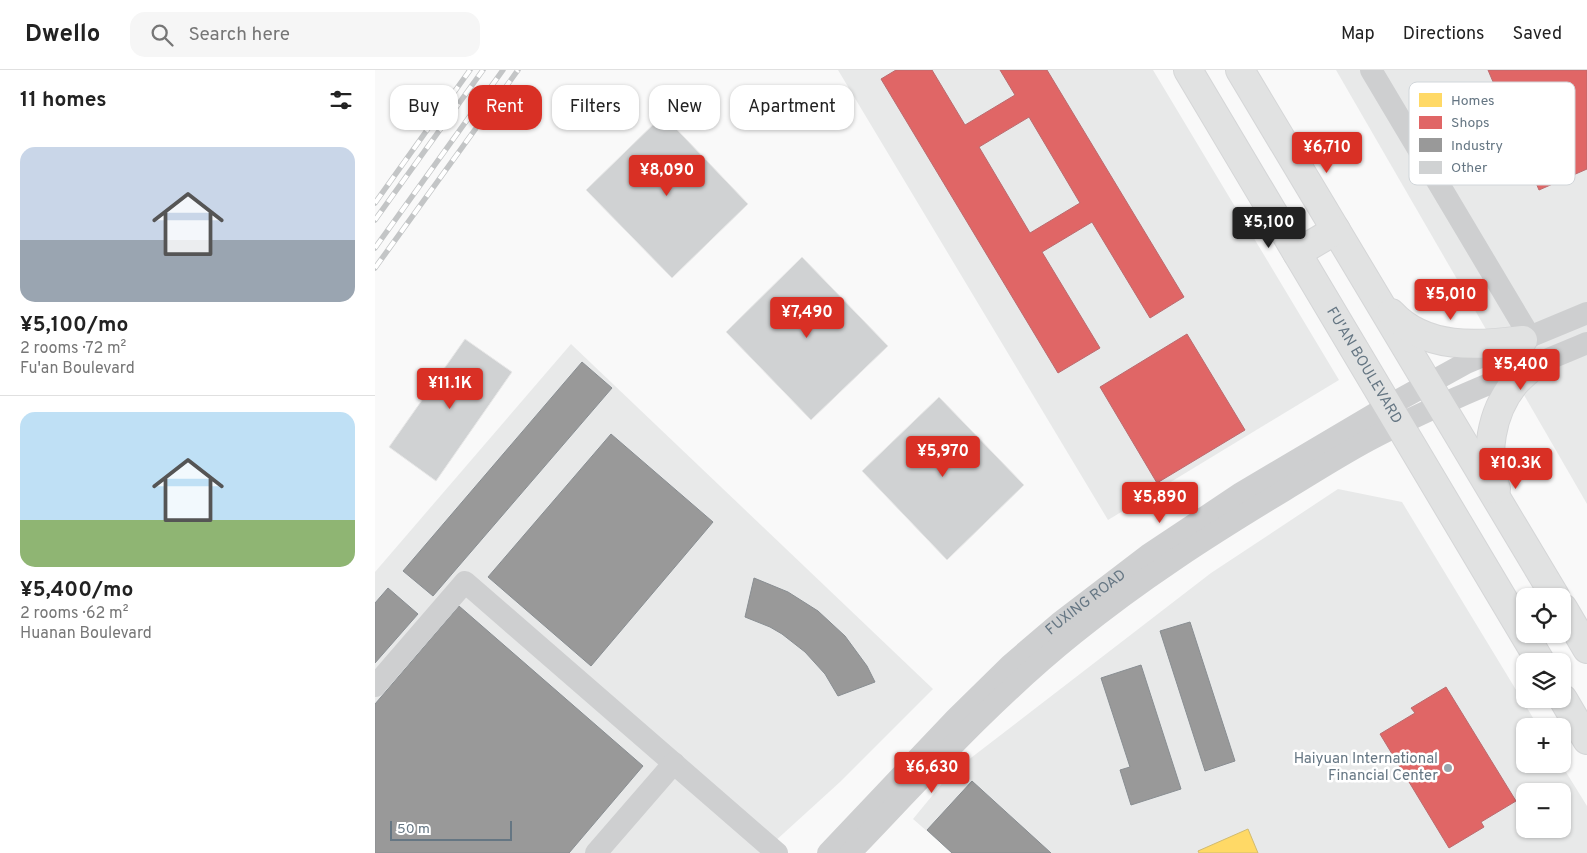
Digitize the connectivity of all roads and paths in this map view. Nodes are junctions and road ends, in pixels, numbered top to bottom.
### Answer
1 (1188, 70) edge
2 (1240, 70) edge
3 (1371, 70) edge
4 (1409, 135) edge
5 (1438, 185) edge
6 (1336, 230) junction
7 (1297, 253) junction
8 (1377, 300) junction
9 (1587, 313) edge
10 (1527, 338) junction
11 (1587, 343) edge
12 (1534, 365) junction
13 (1435, 395) junction
14 (1393, 415) junction
15 (1503, 509) junction
16 (1550, 588) edge
17 (1516, 615) edge
18 (1571, 622) edge
19 (1587, 649) edge
20 (375, 686) edge
21 (1568, 708) edge
22 (1587, 740) edge
23 (674, 763) junction
24 (596, 853) edge
25 (777, 853) edge
26 (828, 853) edge
27 (850, 853) edge

1 - 7 main road, FU'AN BOULEVARD
2 - 6 main road
3 - 4 street
5 - 10 street
6 - 7 main road
6 - 8 main road
7 - 14 main road, FU'AN BOULEVARD
8 - 10 main road
8 - 13 main road
9 - 10 street
10 - 13 street
11 - 12 street
12 - 13 street
12 - 15 main road
13 - 14 street
13 - 15 main road
14 - 17 main road, FU'AN BOULEVARD
14 - 26 street, FUXING ROAD
14 - 27 street, FUXING ROAD
15 - 16 main road
18 - 19 main road
20 - 23 street
21 - 22 main road
23 - 24 street
23 - 25 street

